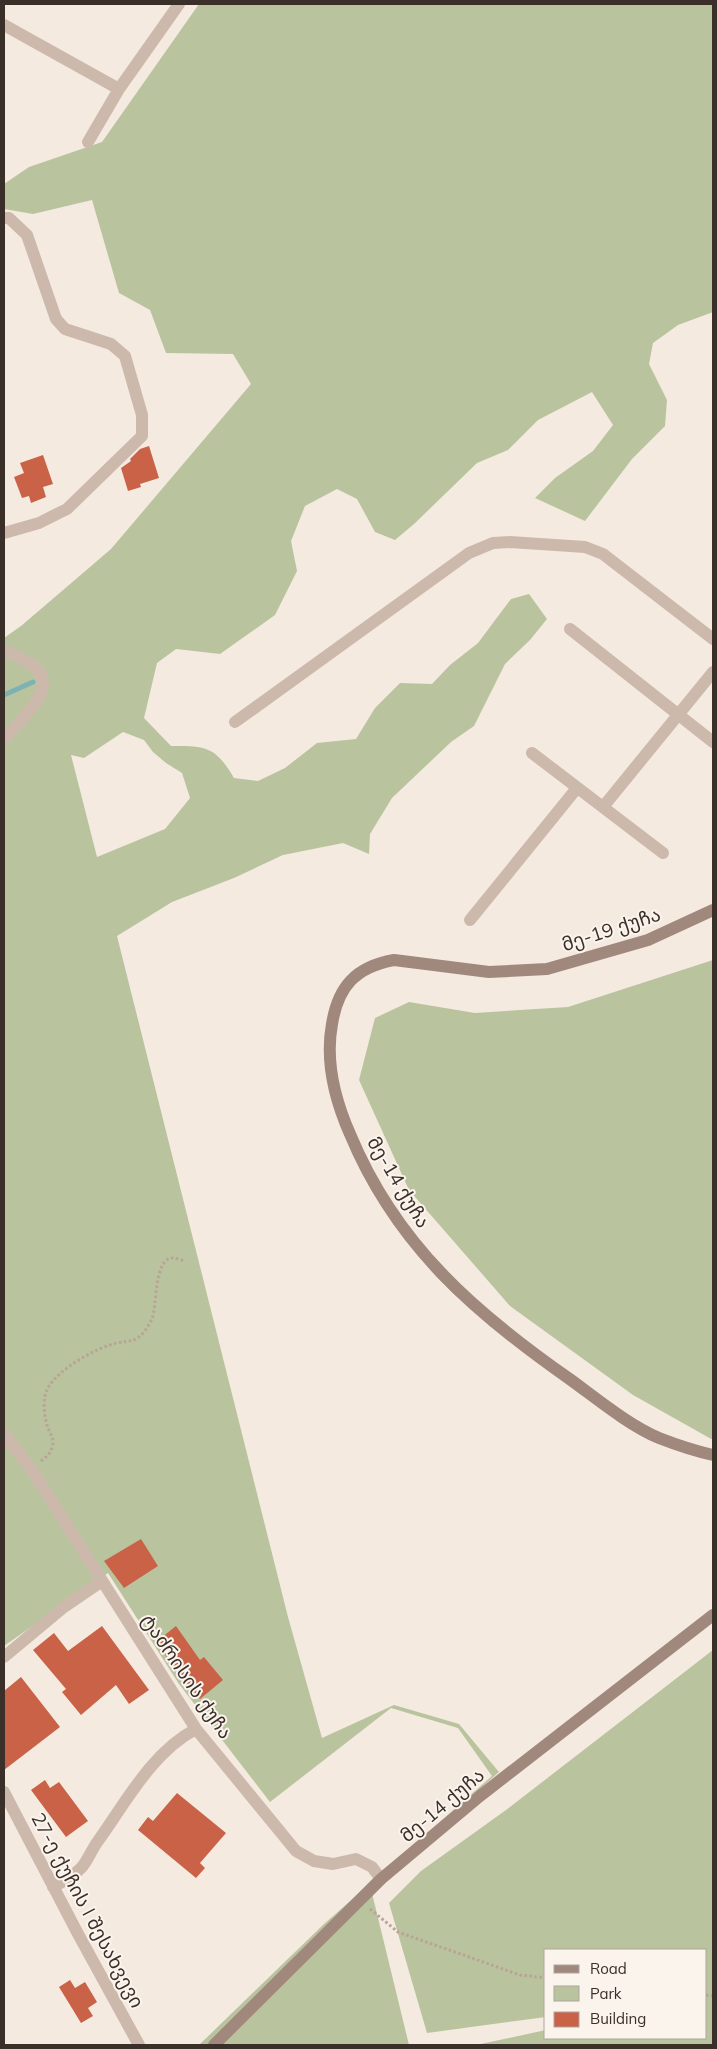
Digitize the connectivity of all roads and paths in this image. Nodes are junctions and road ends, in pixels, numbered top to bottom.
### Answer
1 (179, 4) edge
2 (4, 25) edge
3 (119, 89) junction
4 (88, 142) dead end
5 (4, 218) edge
6 (4, 533) edge
7 (570, 629) dead end
8 (713, 638) edge
9 (4, 650) edge
10 (713, 672) edge
11 (678, 715) junction
12 (235, 722) dead end
13 (4, 739) edge
14 (713, 742) edge
15 (532, 753) dead end
16 (578, 788) junction
17 (603, 807) junction
18 (663, 852) dead end
19 (713, 910) edge
20 (470, 920) dead end
21 (547, 969) joint
22 (184, 1261) dead end
23 (4, 1434) edge
24 (713, 1455) edge
25 (32, 1470) junction
26 (102, 1581) junction
27 (713, 1615) edge
28 (4, 1657) edge
29 (196, 1729) junction
30 (4, 1792) edge
31 (381, 1879) junction
32 (53, 1887) junction
33 (360, 1900) junction
34 (544, 1978) edge
35 (139, 2045) edge
36 (214, 2045) edge

1 - 3 street
2 - 3 street
3 - 4 street
5 - 6 street
7 - 11 street
8 - 12 street
9 - 13 street
10 - 11 street
11 - 14 street
11 - 17 street
15 - 16 street
16 - 17 street
16 - 20 street
17 - 18 street
19 - 21 street, მე-19 ქუჩა
21 - 24 street, მე-14 ქუჩა
22 - 25 path
23 - 25 street, ტაძრისის ქუჩა
25 - 26 street, ტაძრისის ქუჩა
26 - 28 street
26 - 29 street, ტაძრისის ქუჩა
27 - 31 street, მე-14 ქუჩა
29 - 31 street, ტაძრისის ქუჩა
29 - 32 street
30 - 32 street, 27-ე ქუჩის I შესახვევი
31 - 33 street, მე-14 ქუჩა
32 - 35 street, 27-ე ქუჩის I შესახვევი
33 - 34 path
33 - 36 street, მე-14 ქუჩა

